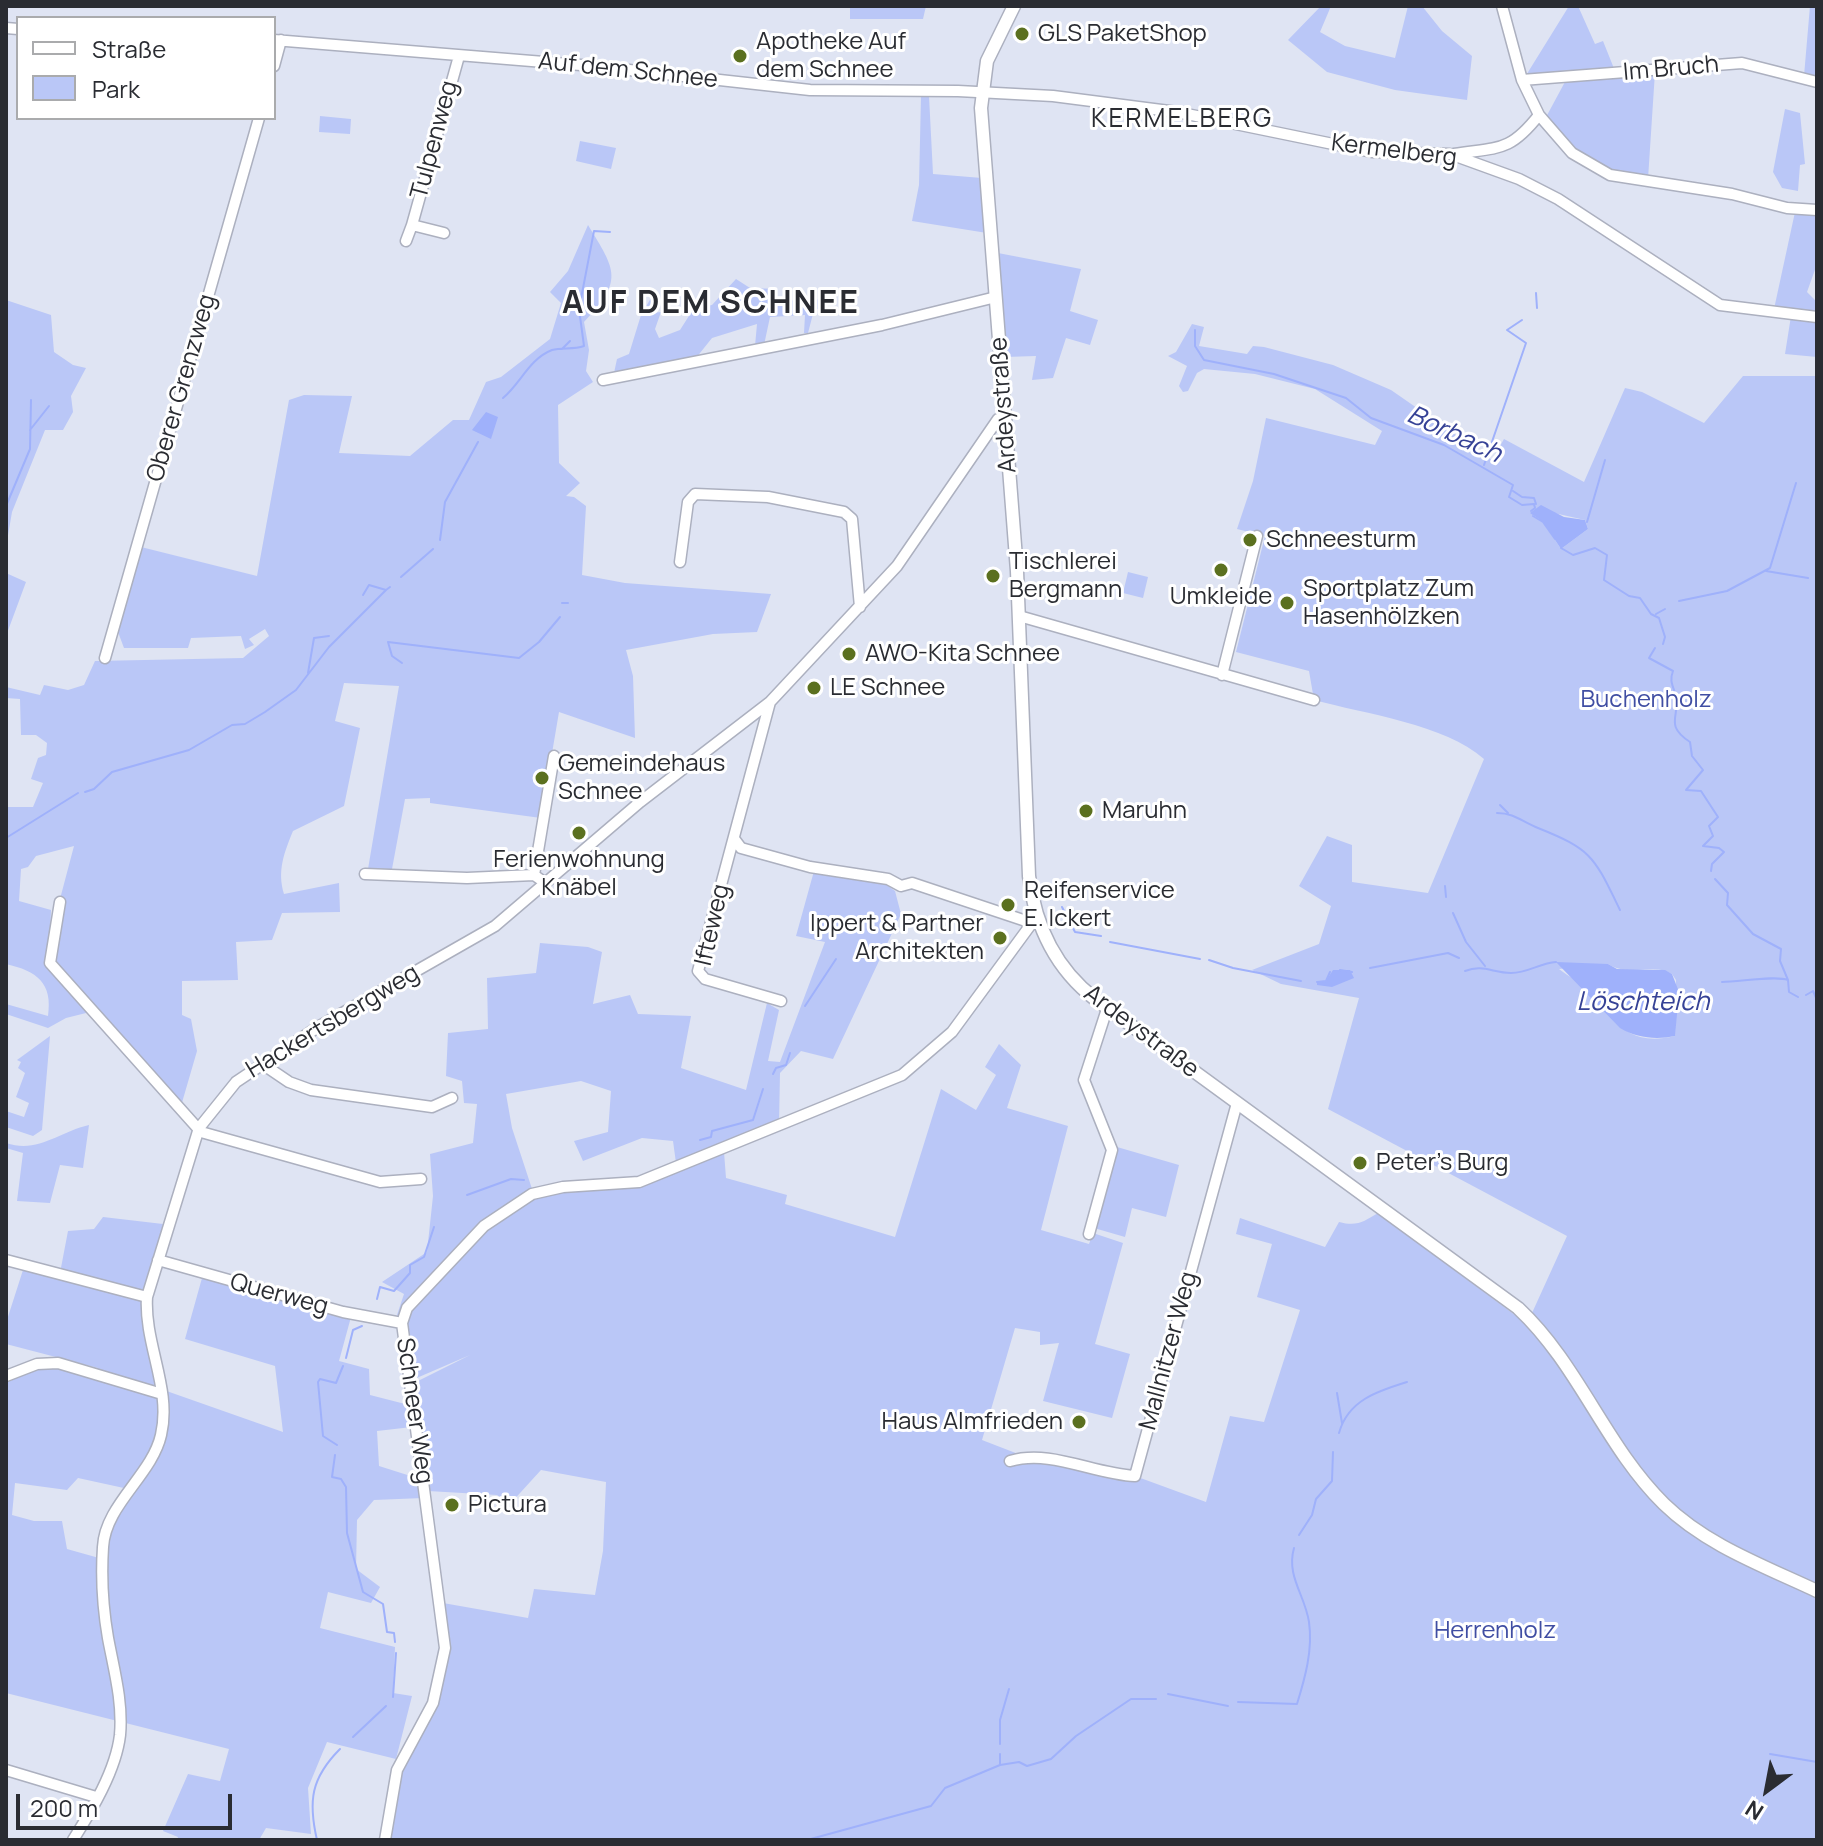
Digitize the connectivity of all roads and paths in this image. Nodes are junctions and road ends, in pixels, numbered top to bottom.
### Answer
1 (1014, 6) edge
2 (1502, 6) edge
3 (278, 40) edge
4 (459, 56) junction
5 (1522, 80) junction
6 (1817, 82) edge
7 (982, 92) junction
8 (1539, 115) junction
9 (258, 120) edge
10 (1450, 154) junction
11 (1817, 210) edge
12 (412, 225) junction
13 (444, 233) dead end
14 (406, 241) dead end
15 (996, 297) junction
16 (1817, 317) edge
17 (603, 380) dead end
18 (1005, 418) junction
19 (1257, 536) dead end
20 (680, 562) dead end
21 (860, 607) junction
22 (1019, 616) junction
23 (105, 658) dead end
24 (1222, 675) junction
25 (1314, 700) dead end
26 (770, 702) junction
27 (554, 756) dead end
28 (735, 840) junction
29 (365, 874) dead end
30 (534, 875) junction
31 (544, 882) junction
32 (60, 902) dead end
33 (1035, 922) junction
34 (781, 1001) dead end
35 (1107, 1009) junction
36 (261, 1063) junction
37 (452, 1098) dead end
38 (1237, 1103) junction
39 (199, 1128) junction
40 (421, 1179) dead end
41 (1089, 1234) dead end
42 (6, 1260) edge
43 (158, 1260) junction
44 (147, 1297) junction
45 (402, 1323) junction
46 (6, 1376) edge
47 (162, 1394) junction
48 (1010, 1461) dead end
49 (1817, 1591) edge
50 (6, 1770) edge
51 (96, 1797) junction
52 (73, 1840) edge
53 (385, 1840) edge

1 - 7 main road, Ardeystraße
2 - 5 street
3 - 4 street, Auf dem Schnee
4 - 7 street, Auf dem Schnee
4 - 12 street, Tulpenweg
5 - 6 street, Im Bruch
5 - 8 street
7 - 10 street, Kermelberg
7 - 15 main road, Ardeystraße
8 - 10 street
8 - 11 street
9 - 23 street, Oberer Grenzweg
10 - 16 street, Kermelberg
12 - 13 street, Tulpenweg
12 - 14 street, Tulpenweg
15 - 17 street
15 - 18 main road, Ardeystraße
18 - 21 street, Hackertsbergweg
18 - 22 main road, Ardeystraße
19 - 24 street
20 - 21 street
21 - 26 street, Hackertsbergweg
22 - 24 street
22 - 33 main road, Ardeystraße
24 - 25 street
26 - 28 street, Hackertsbergweg
26 - 31 street, Hackertsbergweg
27 - 30 street
28 - 33 street
28 - 34 street, Ifteweg
29 - 30 street
30 - 31 street
31 - 36 street, Hackertsbergweg
32 - 39 street
33 - 35 main road, Ardeystraße
33 - 45 street, Schneer Weg
35 - 38 main road, Ardeystraße
35 - 41 street
36 - 37 street
36 - 39 street, Hackertsbergweg
38 - 48 street, Mallnitzer Weg
38 - 49 main road, Ardeystraße
39 - 40 street
39 - 43 street, Hackertsbergweg
42 - 44 street
43 - 44 street, Hackertsbergweg
43 - 45 street, Querweg
44 - 47 street, Hackertsbergweg
45 - 53 street, Schneer Weg
46 - 47 street
47 - 51 street, Hackertsbergweg
50 - 51 street
51 - 52 street, Hackertsbergweg

